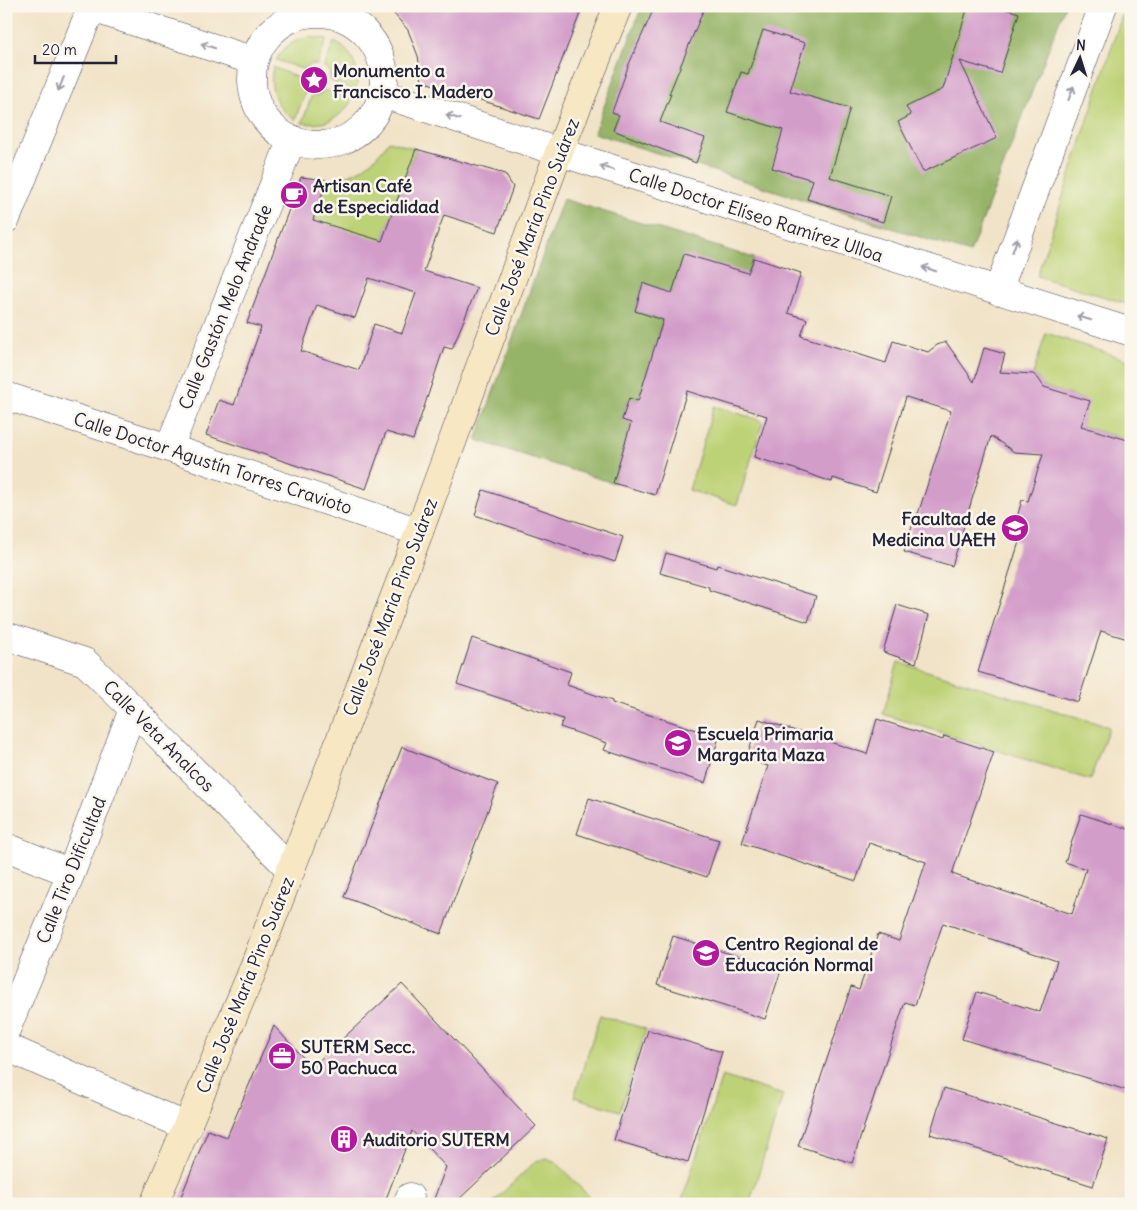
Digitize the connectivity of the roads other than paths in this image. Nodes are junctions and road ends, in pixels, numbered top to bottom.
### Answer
1 (618, 6) edge
2 (1103, 6) edge
3 (90, 7) edge
4 (344, 12) edge
5 (254, 61) junction
6 (383, 94) junction
7 (292, 139) junction
8 (559, 152) junction
9 (6, 218) edge
10 (998, 291) junction
11 (1131, 332) edge
12 (6, 396) edge
13 (169, 448) junction
14 (419, 532) junction
15 (6, 636) edge
16 (133, 709) junction
17 (6, 847) edge
18 (291, 870) junction
19 (71, 872) junction
20 (6, 1030) edge
21 (6, 1048) edge
22 (188, 1127) junction
23 (154, 1204) edge

1 - 8 main road, Calle José María Pino Suárez
10 -> 2 street
5 -> 3 street
3 -> 9 street
4 - 5 street
4 - 6 street
5 - 7 street
6 - 7 street
8 -> 6 street, Calle Doctor Elíseo Ramírez Ulloa
7 - 13 street, Calle Gastón Melo Andrade
10 -> 8 street, Calle Doctor Elíseo Ramírez Ulloa
8 - 14 main road, Calle José María Pino Suárez
11 -> 10 street, Calle Doctor Elíseo Ramírez Ulloa
12 - 13 street, Calle Doctor Agustín Torres Cravioto
13 - 14 street, Calle Doctor Agustín Torres Cravioto
14 - 18 main road, Calle José María Pino Suárez
15 - 16 street, Calle Veta Analcos
16 - 18 street, Calle Veta Analcos
16 - 19 street, Calle Tiro Dificultad
17 - 19 street
18 - 22 main road, Calle José María Pino Suárez
19 - 20 street, Calle Tiro Dificultad
21 - 22 street
22 - 23 main road, Calle José María Pino Suárez

